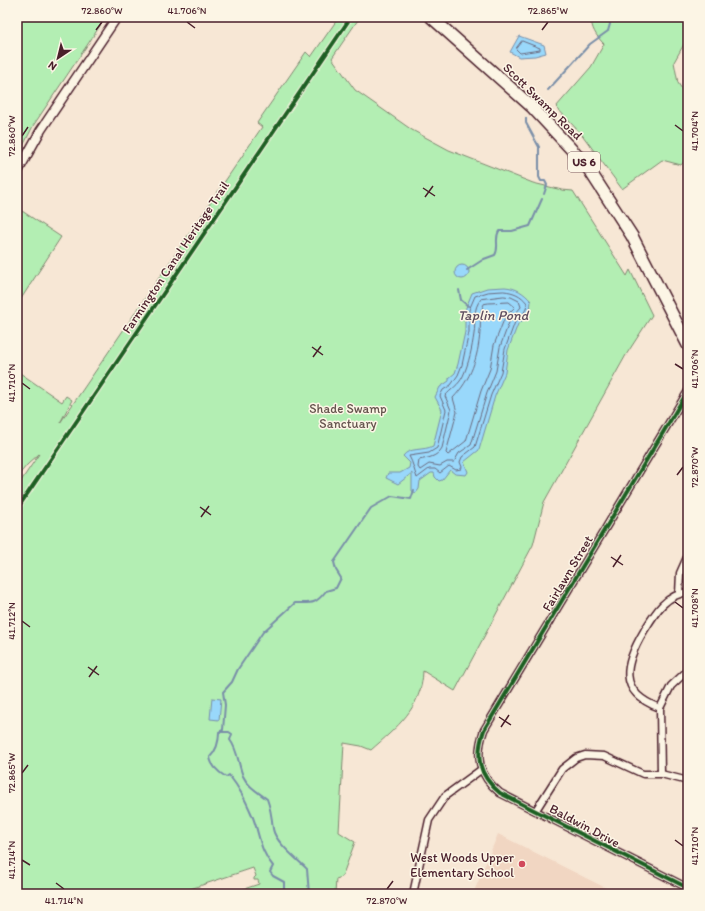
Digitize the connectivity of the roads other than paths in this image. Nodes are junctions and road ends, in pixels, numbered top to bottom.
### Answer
1 (117, 17) edge
2 (432, 17) edge
3 (17, 173) edge
4 (688, 344) edge
5 (688, 391) edge
6 (688, 555) edge
7 (688, 592) edge
8 (679, 594) junction
9 (688, 670) edge
10 (660, 708) junction
11 (482, 769) junction
12 (661, 774) junction
13 (688, 781) edge
14 (536, 810) junction
15 (688, 888) edge
16 (413, 894) edge

1 - 3 street
2 - 4 highway, Scott Swamp Road / US 6
5 - 11 street, Fairlawn Street
6 - 8 street
7 - 8 street
8 - 10 street
9 - 10 street
10 - 12 street
11 - 14 street, Baldwin Drive
11 - 16 street
12 - 13 street
12 - 14 street
14 - 15 street, Baldwin Drive

